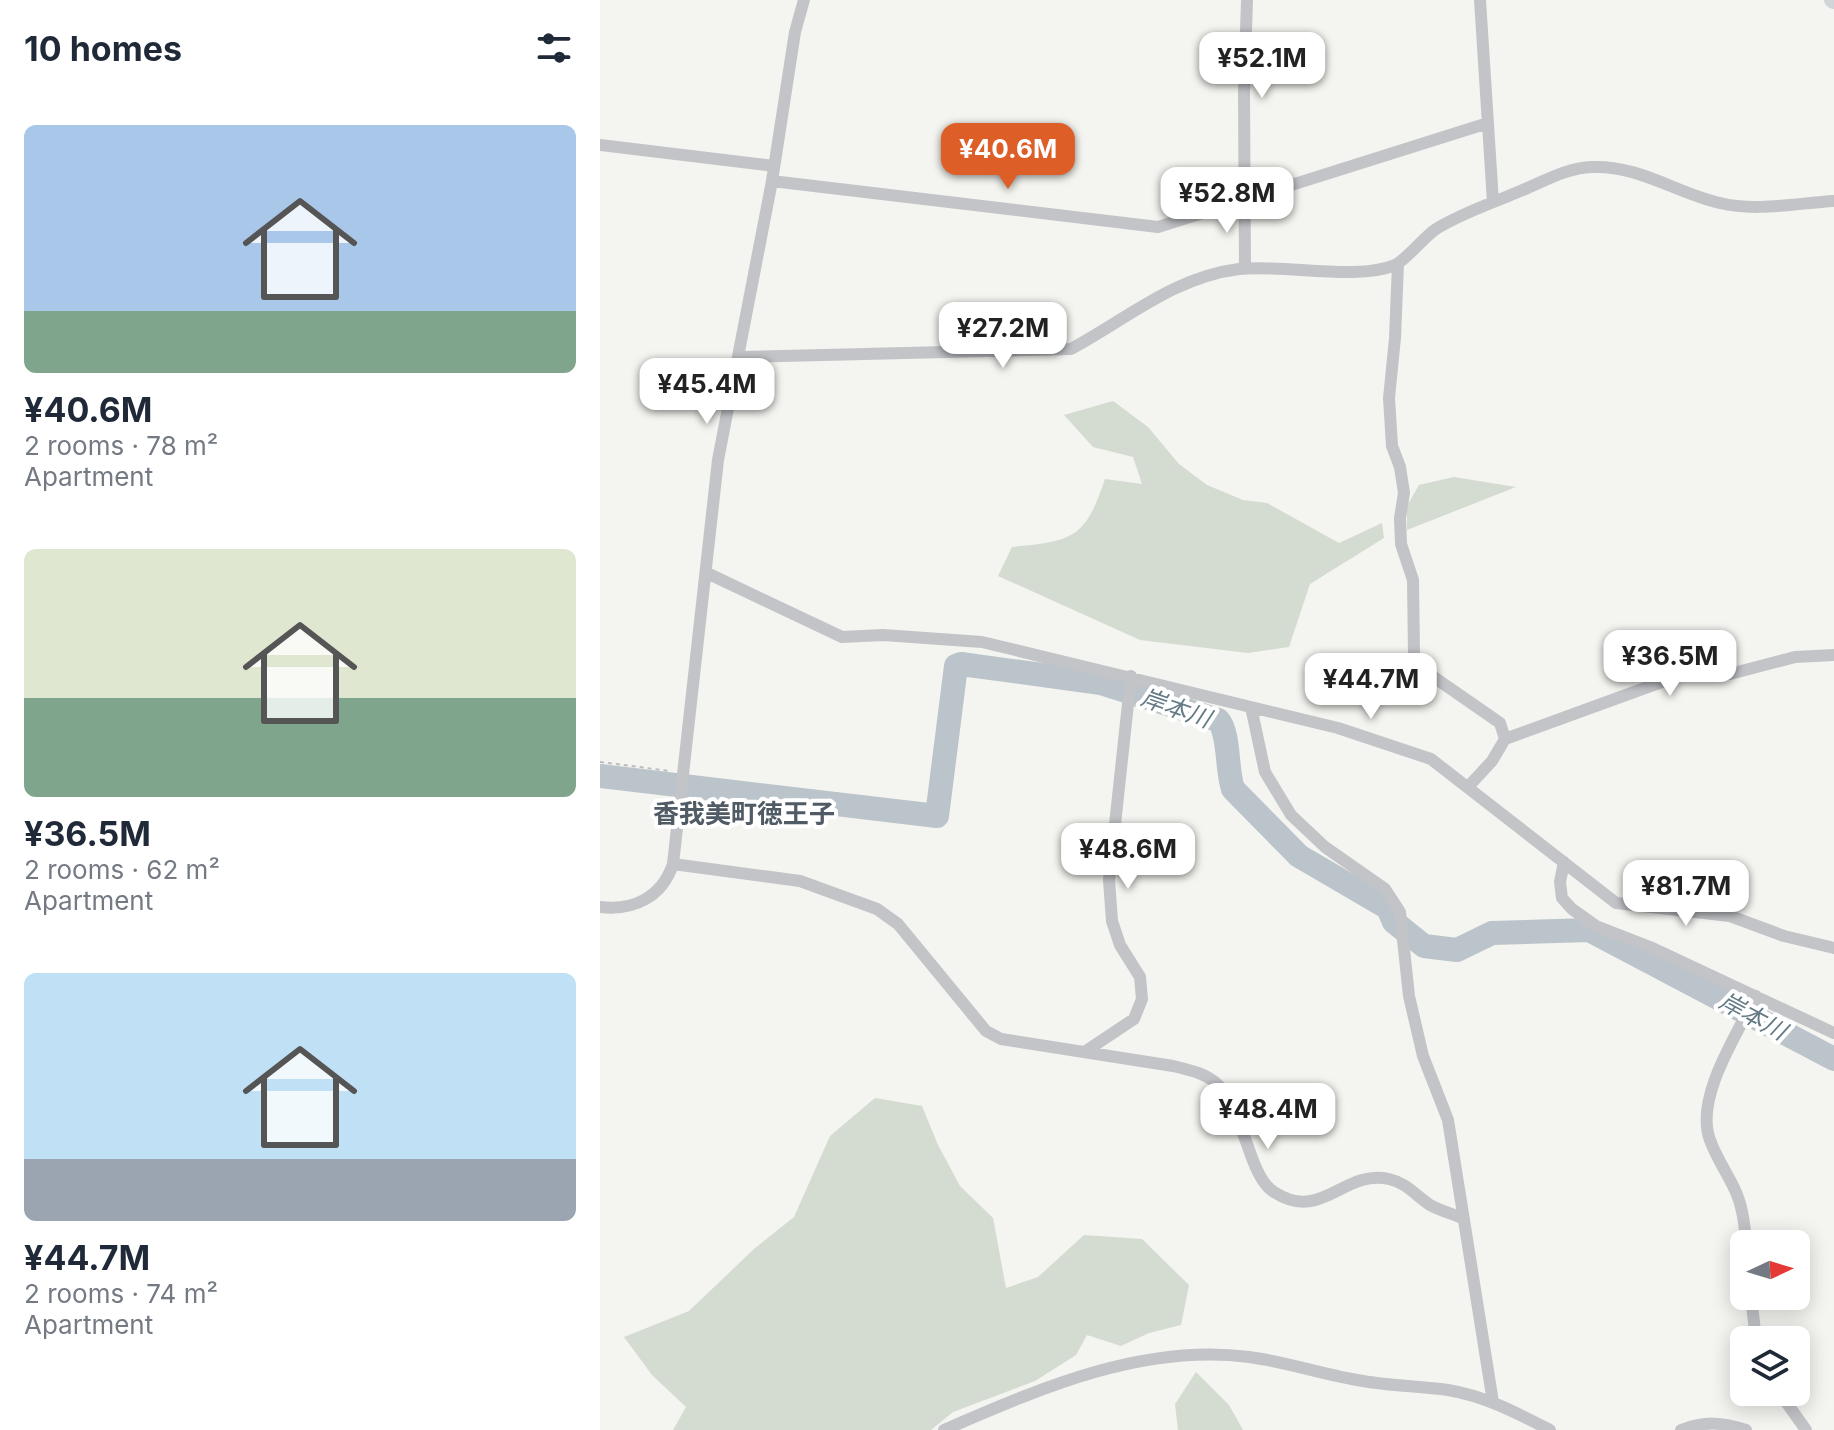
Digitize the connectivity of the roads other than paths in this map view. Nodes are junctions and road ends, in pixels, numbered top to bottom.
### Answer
1 (804, 0) edge
2 (1247, 0) edge
3 (1480, 0) edge
4 (1488, 123) junction
5 (600, 145) edge
6 (774, 166) junction
7 (772, 181) junction
8 (1244, 200) junction
9 (1834, 201) edge
10 (1493, 202) junction
11 (1398, 264) junction
12 (1245, 269) junction
13 (739, 357) junction
14 (707, 573) junction
15 (1834, 655) edge
16 (1131, 676) junction
17 (1251, 707) junction
18 (1505, 739) junction
19 (1468, 787) junction
20 (1564, 862) junction
21 (673, 864) junction
22 (600, 907) edge
23 (1834, 948) edge
24 (1756, 996) junction
25 (1834, 1033) edge
26 (1086, 1051) junction
27 (1464, 1219) junction
28 (1745, 1230) edge
29 (1493, 1402) junction
30 (1789, 1406) edge
31 (944, 1430) edge
32 (1550, 1430) edge
33 (1681, 1430) edge
34 (1746, 1430) edge
35 (1806, 1430) edge

1 - 6 street
2 - 8 street
3 - 4 street
4 - 8 street
4 - 10 street
5 - 6 street
6 - 7 street
7 - 8 street
7 - 13 street
8 - 12 street
9 - 10 street
10 - 11 street
11 - 12 street
11 - 18 street
12 - 13 street
13 - 14 street
14 - 16 street
14 - 21 street
15 - 18 street
16 - 17 street
16 - 26 street
17 - 19 street
17 - 27 street
18 - 19 street
19 - 20 street
20 - 23 street
20 - 24 street
21 - 22 street
21 - 26 street
24 - 25 street
24 - 28 street
26 - 27 street
27 - 29 street
29 - 31 street
29 - 32 street
30 - 35 street
33 - 34 street

